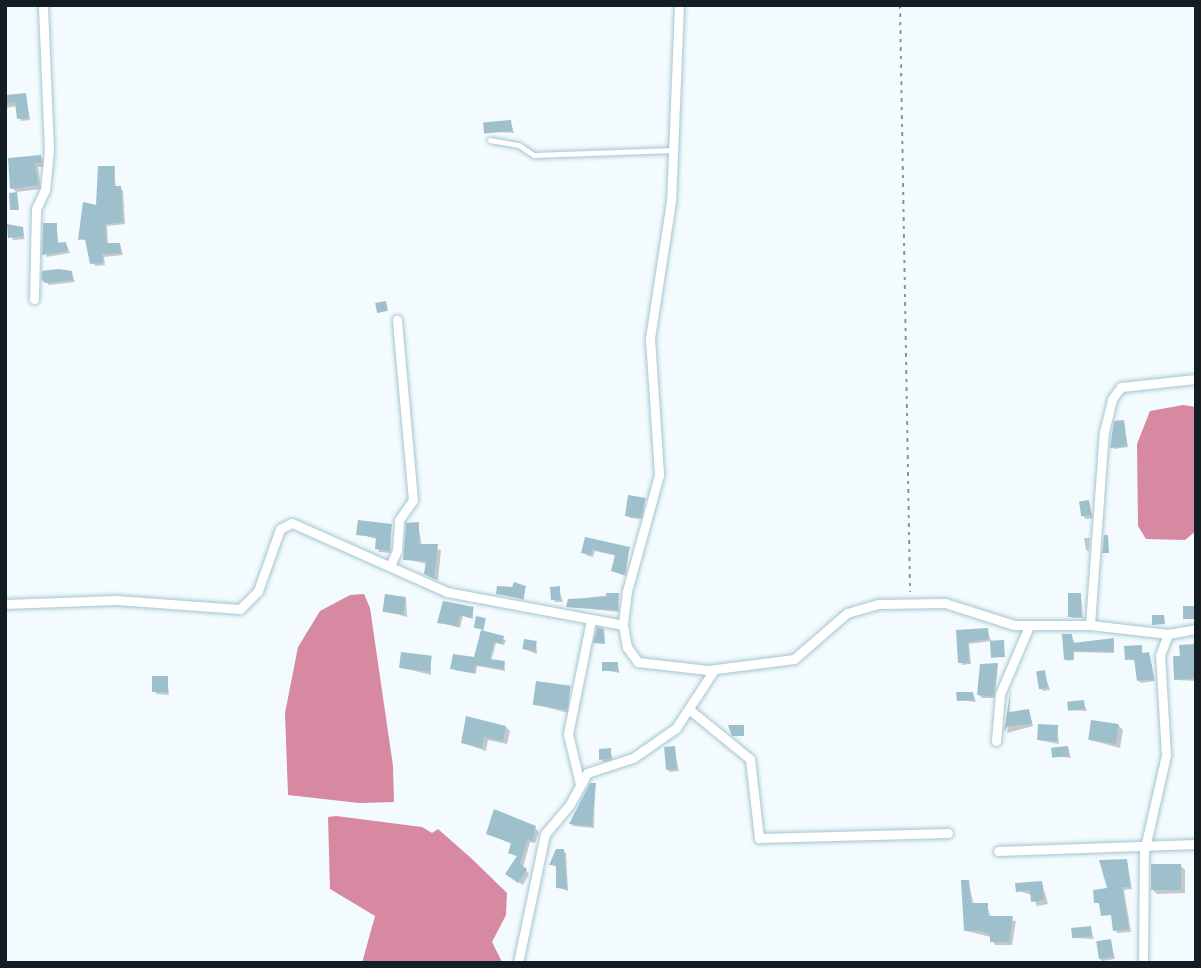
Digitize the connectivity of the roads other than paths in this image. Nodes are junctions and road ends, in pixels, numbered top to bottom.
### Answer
1 (43, 5) edge
2 (679, 5) edge
3 (489, 140) dead end
4 (674, 150) junction
5 (34, 299) dead end
6 (397, 320) dead end
7 (1196, 380) edge
8 (390, 566) junction
9 (5, 604) edge
10 (592, 620) junction
11 (623, 625) junction
12 (1090, 625) junction
13 (1029, 626) junction
14 (1196, 629) edge
15 (1168, 634) junction
16 (708, 670) junction
17 (690, 710) junction
18 (996, 741) dead end
19 (580, 784) junction
20 (948, 833) dead end
21 (1196, 844) edge
22 (1145, 845) junction
23 (998, 851) dead end
24 (518, 963) edge
25 (1143, 963) edge

1 - 5 street
2 - 4 street
3 - 4 lane
4 - 11 street
6 - 8 street
7 - 12 street
8 - 9 street
8 - 10 street
10 - 11 street
10 - 19 street
11 - 16 street
12 - 13 street
12 - 15 street
13 - 16 street
13 - 18 street
14 - 15 street
15 - 22 street
16 - 17 street
17 - 19 street
17 - 20 street
19 - 24 street
21 - 22 street
22 - 23 street
22 - 25 street

